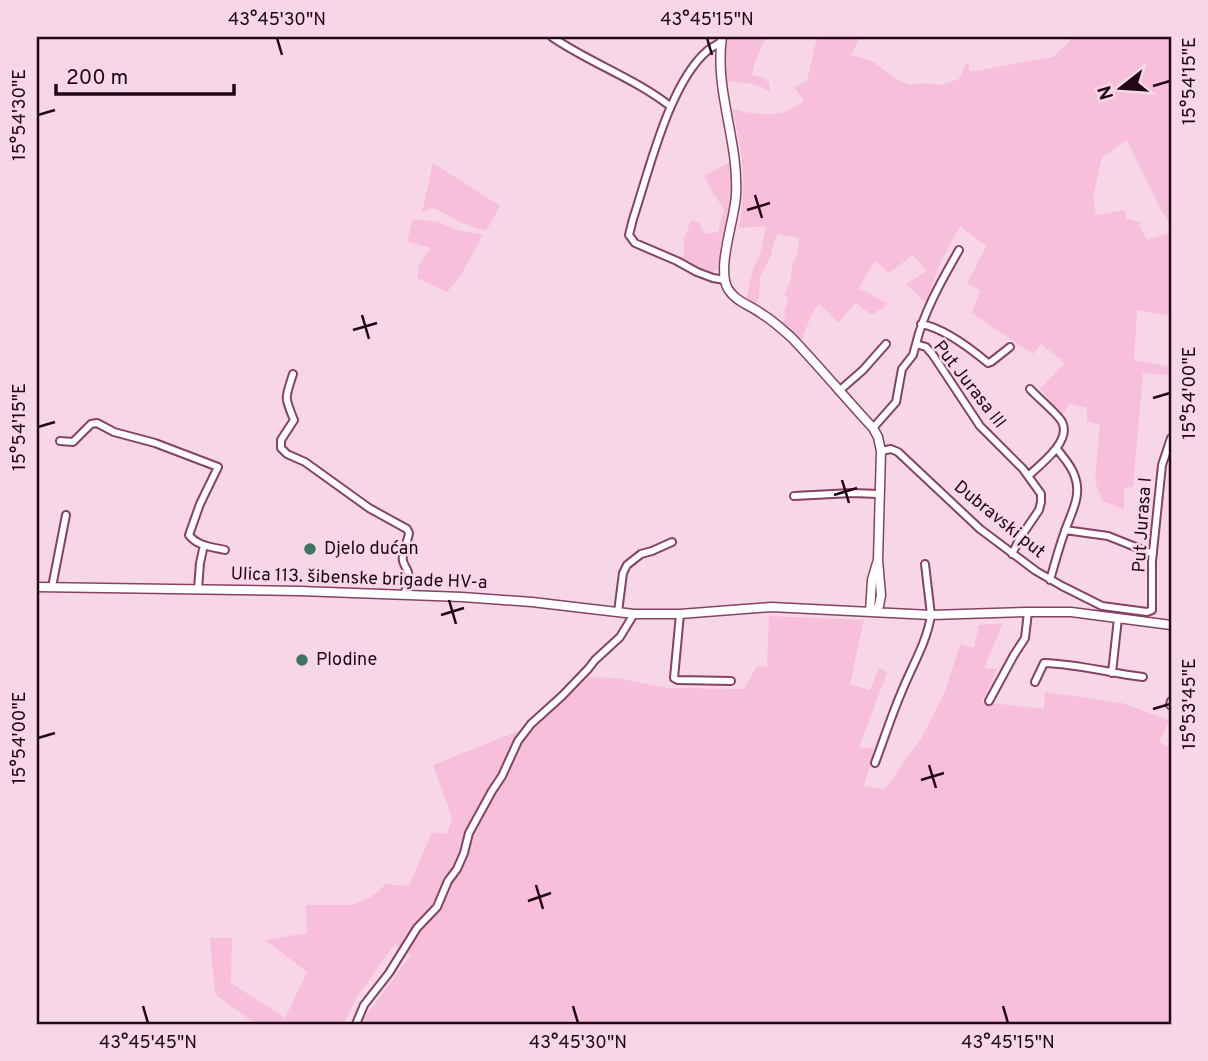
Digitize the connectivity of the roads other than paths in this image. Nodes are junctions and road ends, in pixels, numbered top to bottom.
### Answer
1 (552, 37) edge
2 (722, 40) edge
3 (670, 106) junction
4 (959, 250) dead end
5 (725, 280) junction
6 (921, 324) junction
7 (886, 344) dead end
8 (916, 344) junction
9 (1010, 347) dead end
10 (293, 374) dead end
11 (1030, 389) dead end
12 (839, 391) junction
13 (873, 428) junction
14 (1171, 438) edge
15 (60, 442) dead end
16 (1057, 449) junction
17 (881, 451) junction
18 (1028, 476) junction
19 (879, 494) junction
20 (794, 496) dead end
21 (66, 515) dead end
22 (1065, 530) junction
23 (671, 542) dead end
24 (204, 545) junction
25 (225, 550) dead end
26 (1012, 554) junction
27 (1153, 554) junction
28 (878, 560) junction
29 (925, 564) dead end
30 (1050, 579) junction
31 (37, 587) edge
32 (52, 587) junction
33 (198, 589) junction
34 (404, 595) junction
35 (881, 595) junction
36 (618, 612) junction
37 (872, 612) junction
38 (1028, 612) junction
39 (1147, 612) joint
40 (905, 613) junction
41 (634, 614) junction
42 (680, 614) junction
43 (930, 615) junction
44 (1118, 618) junction
45 (1171, 625) edge
46 (1112, 673) junction
47 (1143, 677) dead end
48 (731, 681) dead end
49 (1035, 682) dead end
50 (989, 701) dead end
51 (875, 763) dead end
52 (356, 1024) edge

1 - 3 street
2 - 3 street
2 - 5 main road
3 - 5 street
4 - 6 street, Put Jurasa III
5 - 12 main road
6 - 8 street, Put Jurasa III
6 - 9 street, Put Jurasa III
7 - 12 street
8 - 13 street, Put Jurasa III
8 - 18 street, Put Jurasa III
10 - 34 street
11 - 16 street
12 - 13 main road
13 - 17 main road
14 - 27 street, Put Jurasa I
15 - 24 street
16 - 18 street
16 - 22 street
17 - 19 main road
17 - 26 street, Dubravski put
18 - 26 street, Put Jurasa III
19 - 20 street
19 - 28 main road
21 - 32 street
22 - 27 street
22 - 30 street
23 - 36 street
24 - 25 street
24 - 33 street
26 - 30 street, Dubravski put
27 - 39 street, Put Jurasa I
28 - 35 main road
28 - 37 main road
29 - 43 street
30 - 39 street, Dubravski put
31 - 32 main road, Ulica 113. šibenske brigade HV-a
32 - 33 main road, Ulica 113. šibenske brigade HV-a
33 - 34 main road, Ulica 113. šibenske brigade HV-a
34 - 36 main road, Ulica 113. šibenske brigade HV-a
35 - 37 main road
35 - 40 main road
36 - 41 main road, Ulica 113. šibenske brigade HV-a
37 - 40 main road, Ulica 113. šibenske brigade HV-a
37 - 42 main road, Ulica 113. šibenske brigade HV-a
38 - 43 main road, Ulica 113. šibenske brigade HV-a
38 - 44 main road, Ulica 113. šibenske brigade HV-a
38 - 50 street
40 - 43 main road, Ulica 113. šibenske brigade HV-a
41 - 42 main road, Ulica 113. šibenske brigade HV-a
41 - 52 street
42 - 48 street
43 - 51 street
44 - 45 main road, Ulica 113. šibenske brigade HV-a
44 - 46 street
46 - 47 street
46 - 49 street

